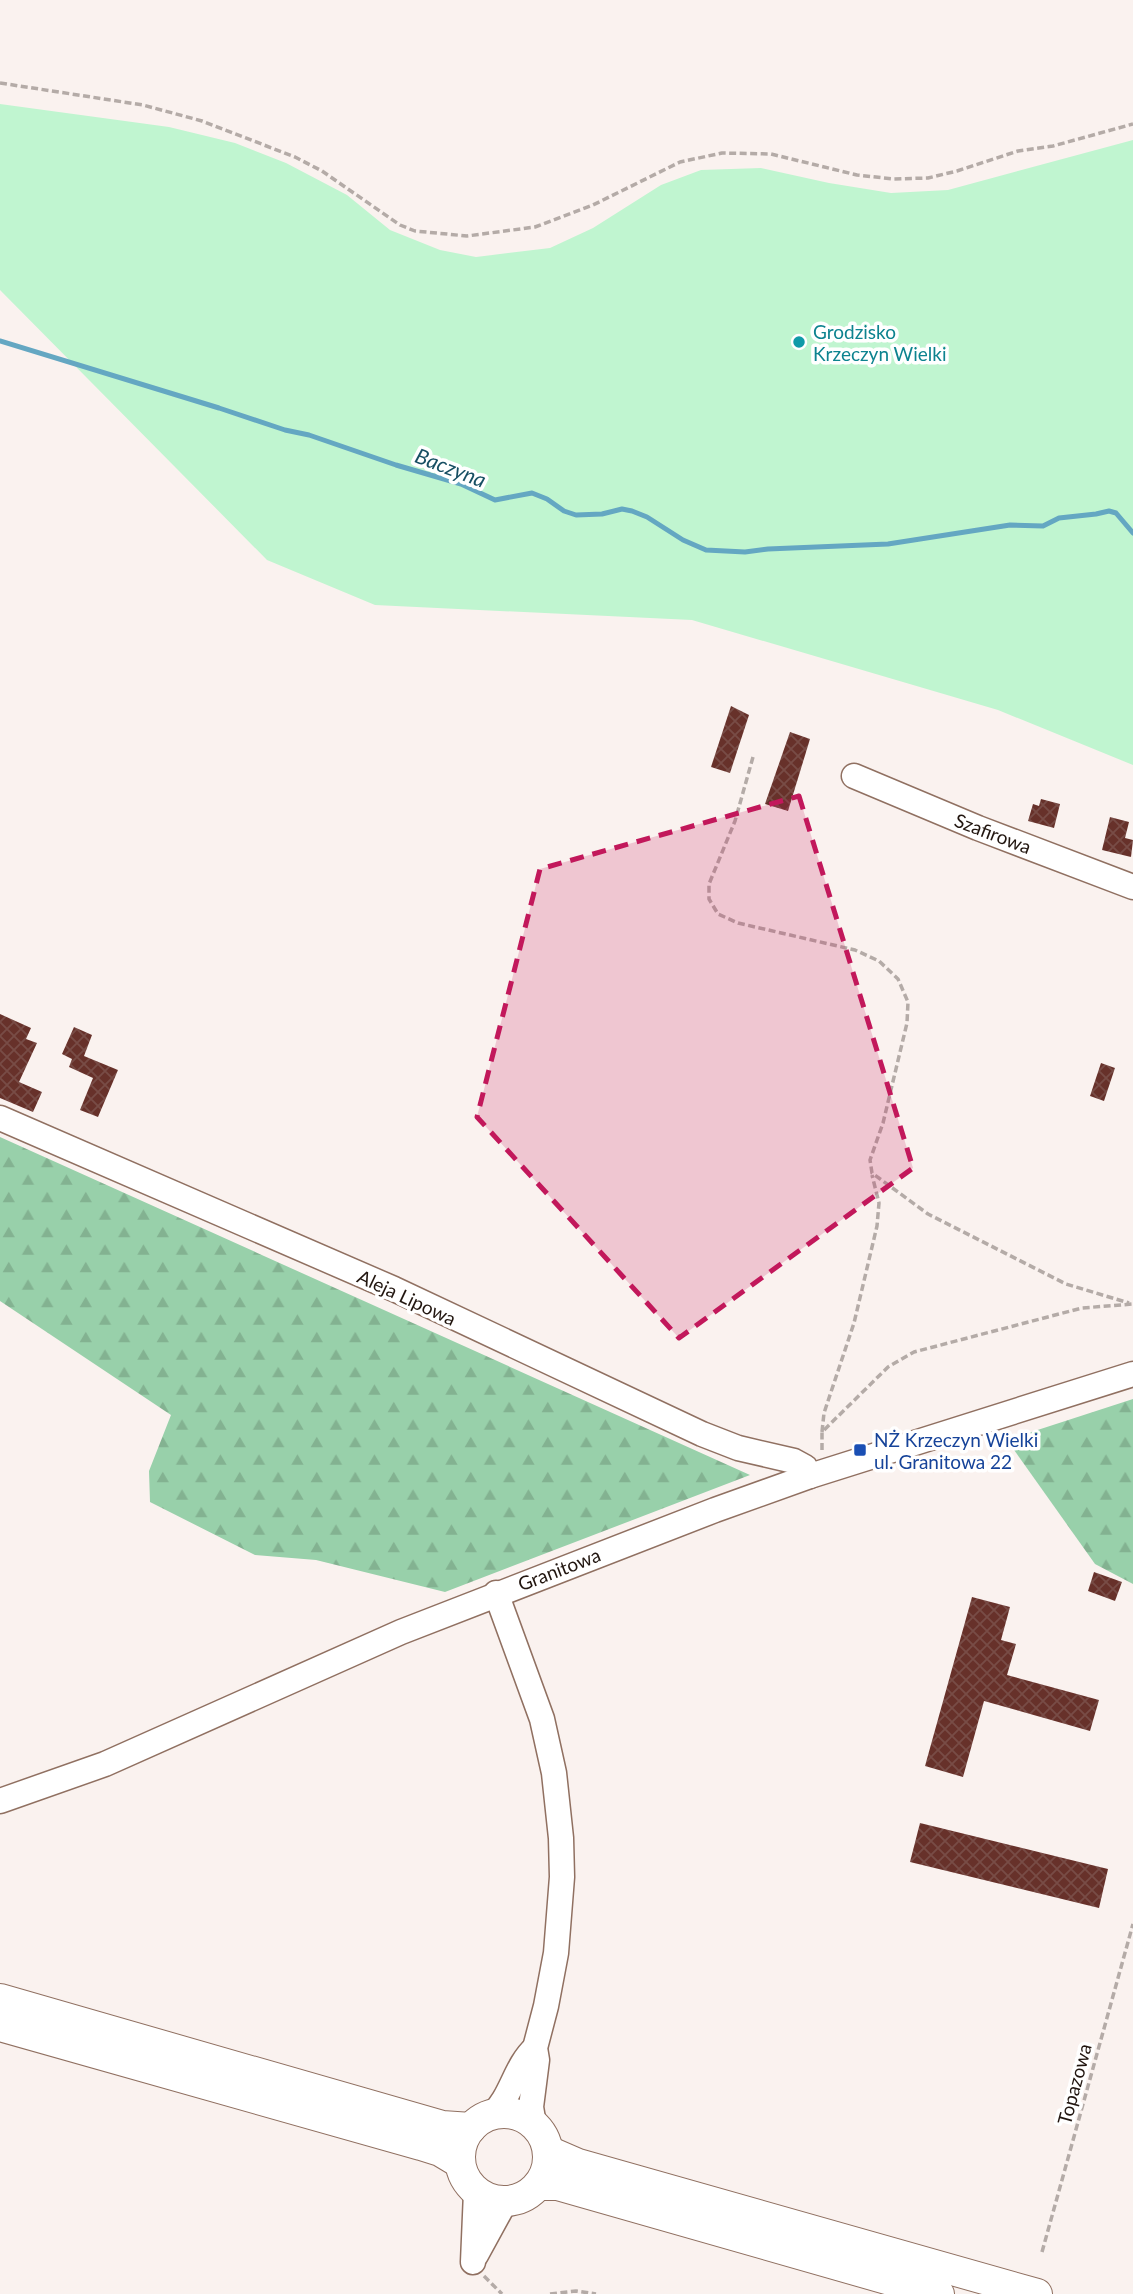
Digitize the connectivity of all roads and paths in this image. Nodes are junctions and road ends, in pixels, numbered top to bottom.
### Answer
1 (0, 83) edge
2 (1133, 124) edge
3 (753, 757) dead end
4 (854, 776) dead end
5 (1133, 887) edge
6 (0, 1118) edge
7 (872, 1173) junction
8 (1131, 1304) edge
9 (1133, 1374) edge
10 (822, 1433) junction
11 (816, 1474) junction
12 (496, 1593) junction
13 (0, 1801) edge
14 (1133, 1924) edge
15 (0, 1999) edge
16 (0, 2026) edge
17 (535, 2048) junction
18 (481, 2121) junction
19 (541, 2138) junction
20 (460, 2163) junction
21 (538, 2185) junction
22 (476, 2192) junction
23 (505, 2202) junction
24 (1042, 2252) dead end
25 (550, 2294) edge
26 (596, 2294) edge
27 (939, 2294) edge
28 (1037, 2294) edge

1 - 2 path
3 - 7 path
4 - 5 street, Szafirowa
6 - 11 street, Aleja Lipowa
7 - 8 path
7 - 10 path
8 - 10 path
9 - 11 street, Granitowa
10 - 11 path
11 - 12 street, Granitowa
12 - 13 street, Granitowa
12 - 17 street
14 - 24 path, Topazowa
15 - 18 main road
16 - 20 main road
17 - 18 street
17 - 19 street
18 - 19 main road
18 - 20 main road
19 - 21 main road
19 - 28 main road
20 - 22 main road
21 - 23 main road
21 - 27 main road
22 - 23 main road
22 - 23 street
25 - 26 path

